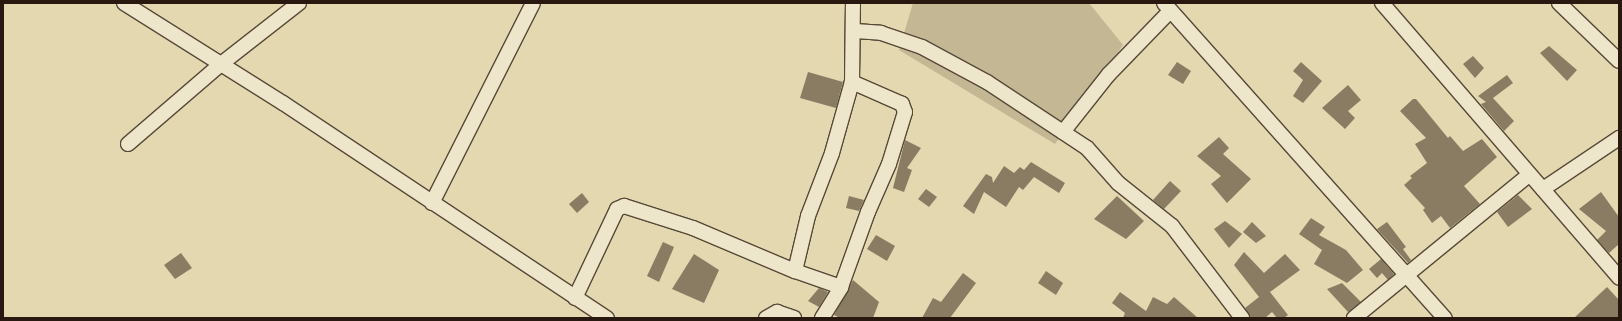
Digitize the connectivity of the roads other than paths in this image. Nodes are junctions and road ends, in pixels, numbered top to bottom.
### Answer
1 (125, 3) edge
2 (299, 3) edge
3 (533, 3) edge
4 (853, 3) edge
5 (1382, 3) edge
6 (1559, 3) edge
7 (1167, 7) edge
8 (855, 31) junction
9 (1619, 60) edge
10 (221, 64) junction
11 (852, 82) junction
12 (1063, 132) junction
13 (1619, 138) edge
14 (128, 144) dead end
15 (1529, 175) junction
16 (1543, 189) junction
17 (432, 202) junction
18 (795, 271) junction
19 (1406, 275) junction
20 (1619, 278) edge
21 (841, 287) junction
22 (575, 298) junction
23 (608, 318) edge
24 (766, 318) edge
25 (794, 318) edge
26 (822, 318) edge
27 (1242, 318) edge
28 (1354, 318) edge
29 (1445, 318) edge

1 - 10 street
2 - 10 street
3 - 17 street
4 - 8 street
5 - 15 street
6 - 9 street
7 - 12 street
7 - 19 street
8 - 11 street
8 - 12 street
10 - 14 street
10 - 17 street
11 - 18 street
11 - 21 street
12 - 27 street
13 - 16 street
15 - 16 street
15 - 19 street
16 - 20 street
17 - 22 street
18 - 21 street
18 - 22 street
19 - 28 street
19 - 29 street
21 - 26 street
22 - 23 street
24 - 25 street

